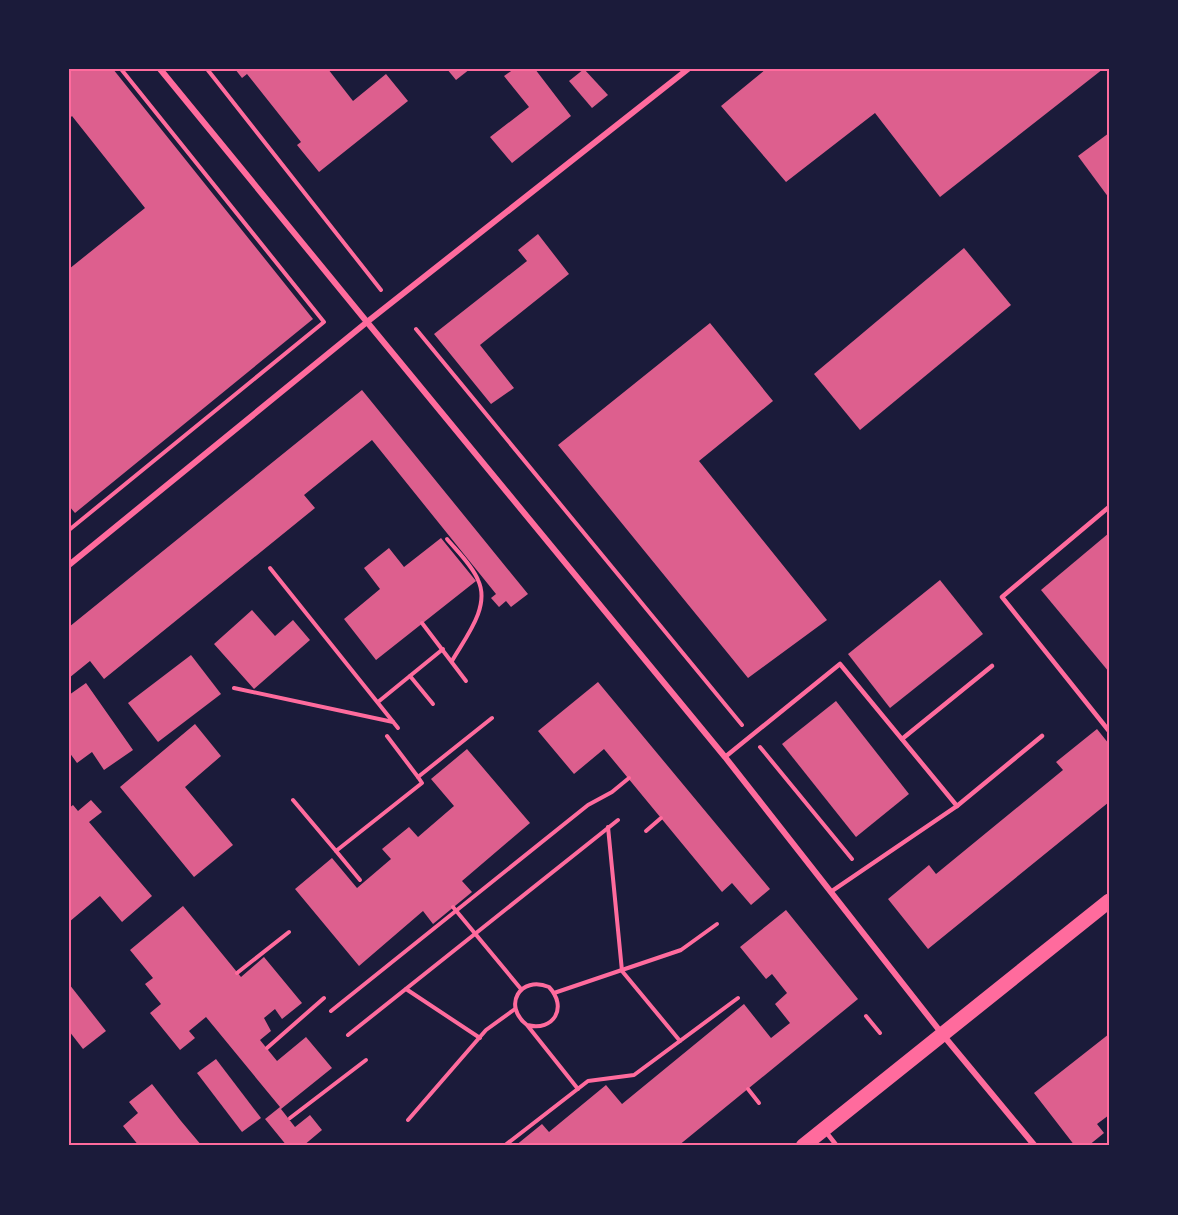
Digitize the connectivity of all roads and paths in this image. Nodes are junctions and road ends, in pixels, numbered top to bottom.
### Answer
1 (121, 69) edge
2 (160, 69) edge
3 (207, 69) edge
4 (688, 69) edge
5 (381, 290) dead end
6 (367, 322) junction
7 (416, 329) dead end
8 (1109, 507) edge
9 (69, 530) edge
10 (447, 538) dead end
11 (69, 565) edge
12 (270, 568) dead end
13 (422, 623) dead end
14 (443, 649) junction
15 (452, 661) junction
16 (992, 666) dead end
17 (410, 676) junction
18 (466, 681) dead end
19 (234, 688) dead end
20 (378, 702) junction
21 (433, 704) dead end
22 (492, 718) dead end
23 (394, 723) junction
24 (398, 728) dead end
25 (1109, 731) edge
26 (387, 736) dead end
27 (751, 736) junction
28 (1042, 736) dead end
29 (902, 739) junction
30 (725, 757) junction
31 (418, 777) junction
32 (629, 778) dead end
33 (293, 800) dead end
34 (957, 806) junction
35 (661, 818) dead end
36 (618, 820) dead end
37 (608, 827) junction
38 (646, 831) dead end
39 (336, 851) junction
40 (862, 871) junction
41 (360, 880) dead end
42 (832, 891) junction
43 (1109, 901) edge
44 (454, 909) junction
45 (717, 924) dead end
46 (289, 932) dead end
47 (475, 934) junction
48 (622, 971) junction
49 (237, 973) dead end
50 (406, 989) junction
51 (521, 989) junction
52 (554, 993) junction
53 (324, 998) dead end
54 (738, 998) dead end
55 (515, 1009) junction
56 (331, 1011) dead end
57 (866, 1016) dead end
58 (527, 1025) junction
59 (880, 1033) dead end
60 (348, 1035) dead end
61 (943, 1035) junction
62 (480, 1038) junction
63 (680, 1041) junction
64 (267, 1048) dead end
65 (366, 1060) dead end
66 (578, 1089) junction
67 (748, 1089) dead end
68 (759, 1103) dead end
69 (290, 1118) dead end
70 (408, 1120) dead end
71 (824, 1129) junction
72 (504, 1146) edge
73 (803, 1146) edge
74 (837, 1146) edge
75 (1035, 1146) edge

1 - 9 path
2 - 6 street
3 - 5 path
4 - 6 street
6 - 11 street
6 - 30 street
7 - 27 path
8 - 25 lane
10 - 15 path
12 - 20 path
13 - 14 path
14 - 15 path
14 - 17 path
15 - 18 path
16 - 29 lane
17 - 20 path
17 - 21 path
19 - 23 path
20 - 23 path
22 - 31 path
23 - 24 path
26 - 31 path
27 - 29 lane
27 - 30 lane
27 - 40 path
28 - 34 lane
29 - 34 lane
30 - 42 street
31 - 39 path
32 - 44 path
33 - 39 path
34 - 40 lane
35 - 38 path
36 - 37 path
37 - 47 path
37 - 48 path
39 - 41 path
40 - 42 lane
42 - 61 street
43 - 61 main road
44 - 47 path
44 - 56 path
45 - 48 path
46 - 49 path
47 - 50 path
47 - 51 path
48 - 52 path
48 - 63 path
50 - 60 path
50 - 62 path
51 - 52 path
51 - 55 path
52 - 58 path
53 - 64 path
54 - 63 path
55 - 58 path
55 - 62 path
57 - 59 path
58 - 66 path
61 - 71 main road
61 - 75 street
62 - 70 path
63 - 66 path
65 - 69 path
66 - 72 path
67 - 68 path
71 - 73 main road
71 - 74 lane

